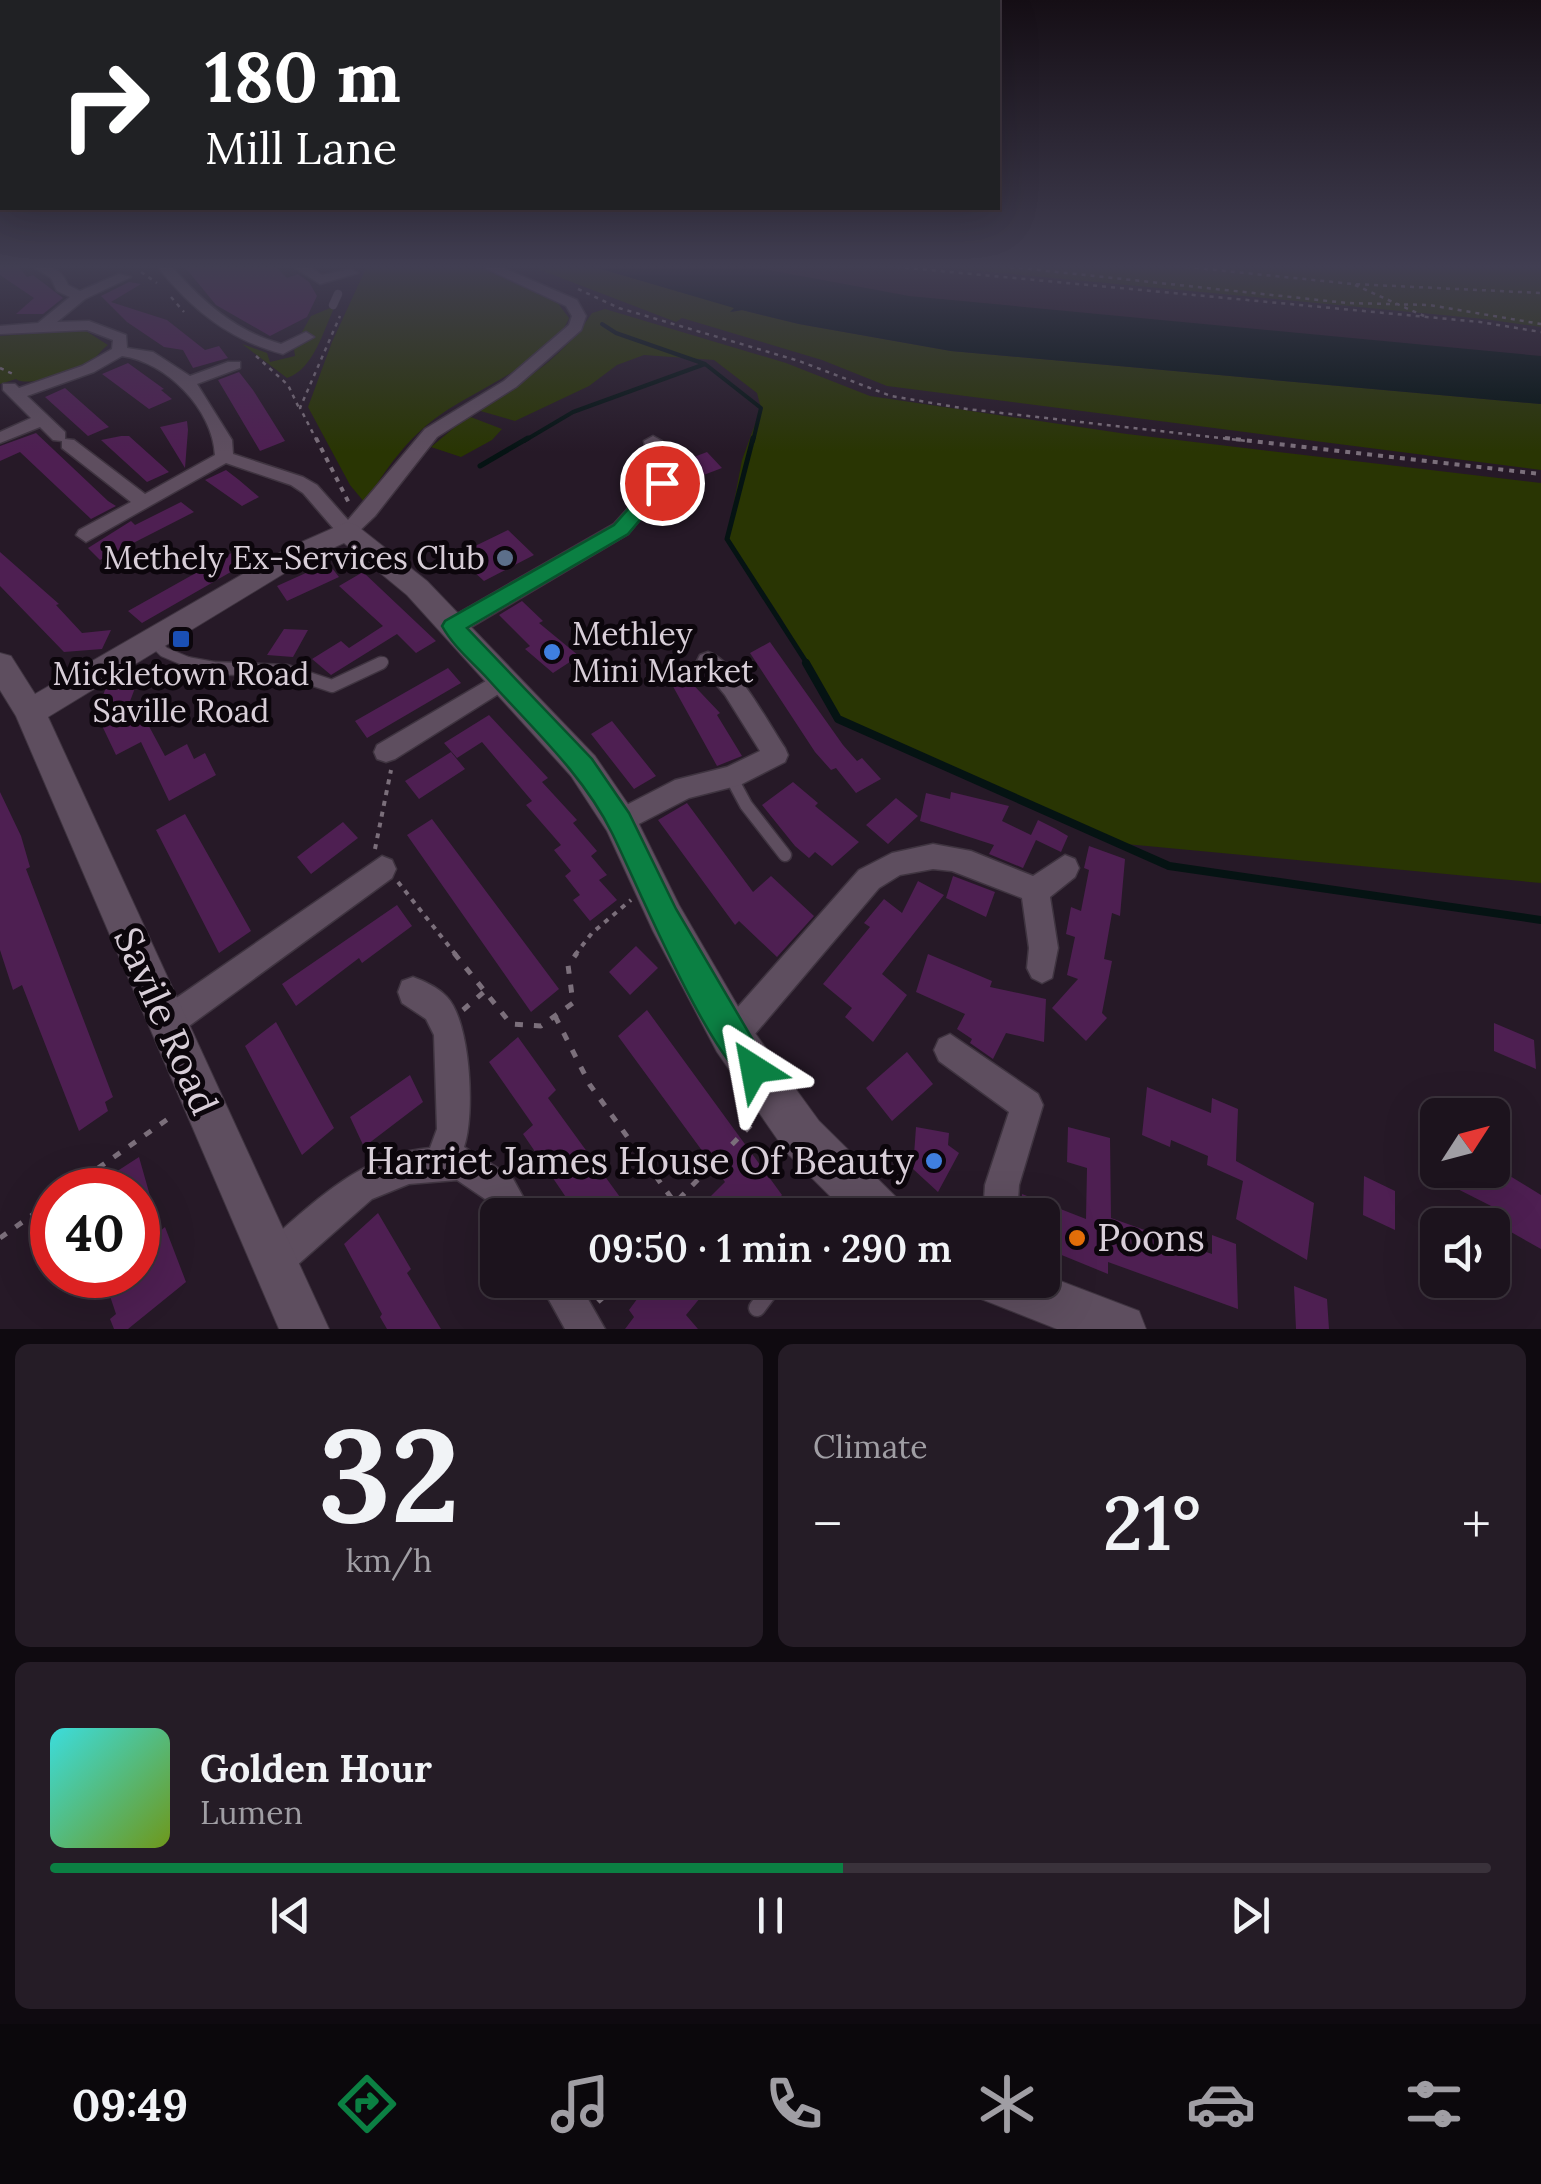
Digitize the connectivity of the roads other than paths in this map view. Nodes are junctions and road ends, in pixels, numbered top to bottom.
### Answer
1 (52, 328) edge
2 (100, 328) edge
3 (228, 328) edge
4 (573, 328) edge
5 (40, 329) joint
6 (0, 330) edge
7 (306, 337) dead end
8 (119, 351) junction
9 (234, 366) dead end
10 (188, 382) junction
11 (42, 420) junction
12 (0, 438) edge
13 (103, 439) dead end
14 (653, 441) dead end
15 (68, 444) junction
16 (224, 456) junction
17 (143, 502) junction
18 (357, 522) junction
19 (86, 535) dead end
20 (452, 626) junction
21 (151, 638) junction
22 (708, 661) dead end
23 (383, 662) dead end
24 (0, 664) edge
25 (503, 680) junction
26 (30, 712) junction
27 (386, 752) road end
28 (731, 777) junction
29 (620, 821) junction
30 (785, 855) dead end
31 (1065, 868) dead end
32 (382, 869) road end
33 (1036, 891) junction
34 (1042, 968) dead end
35 (413, 992) dead end
36 (167, 1023) junction
37 (732, 1037) junction
38 (950, 1050) dead end
39 (440, 1165) junction
40 (850, 1185) junction
41 (506, 1198) edge
42 (840, 1198) edge
43 (864, 1198) edge
44 (1001, 1198) edge
45 (274, 1261) junction
46 (567, 1298) edge
47 (764, 1298) edge
48 (1041, 1298) edge
49 (757, 1308) dead end
50 (304, 1329) edge
51 (586, 1329) edge
52 (1121, 1329) edge

1 - 5 street
2 - 8 street
3 - 7 street
4 - 18 street
5 - 6 street
8 - 10 street
8 - 11 street
9 - 10 street
10 - 16 street
11 - 12 street
11 - 15 street
13 - 15 street
14 - 20 street
15 - 17 street
16 - 17 street
16 - 18 street
17 - 19 street
18 - 20 street
18 - 21 street
20 - 25 street
21 - 23 lane
21 - 26 street
22 - 28 street
24 - 26 street, Savile Road
25 - 27 street
25 - 29 street
26 - 36 street, Savile Road
28 - 29 street
28 - 30 lane
29 - 37 street
31 - 33 street
32 - 36 street
33 - 34 street
33 - 37 street
35 - 39 street
36 - 45 street, Savile Road
37 - 40 street
38 - 44 street
39 - 41 street
39 - 45 street
40 - 42 lane
40 - 43 street
45 - 50 street, Savile Road
46 - 51 street
47 - 49 lane
48 - 52 street

